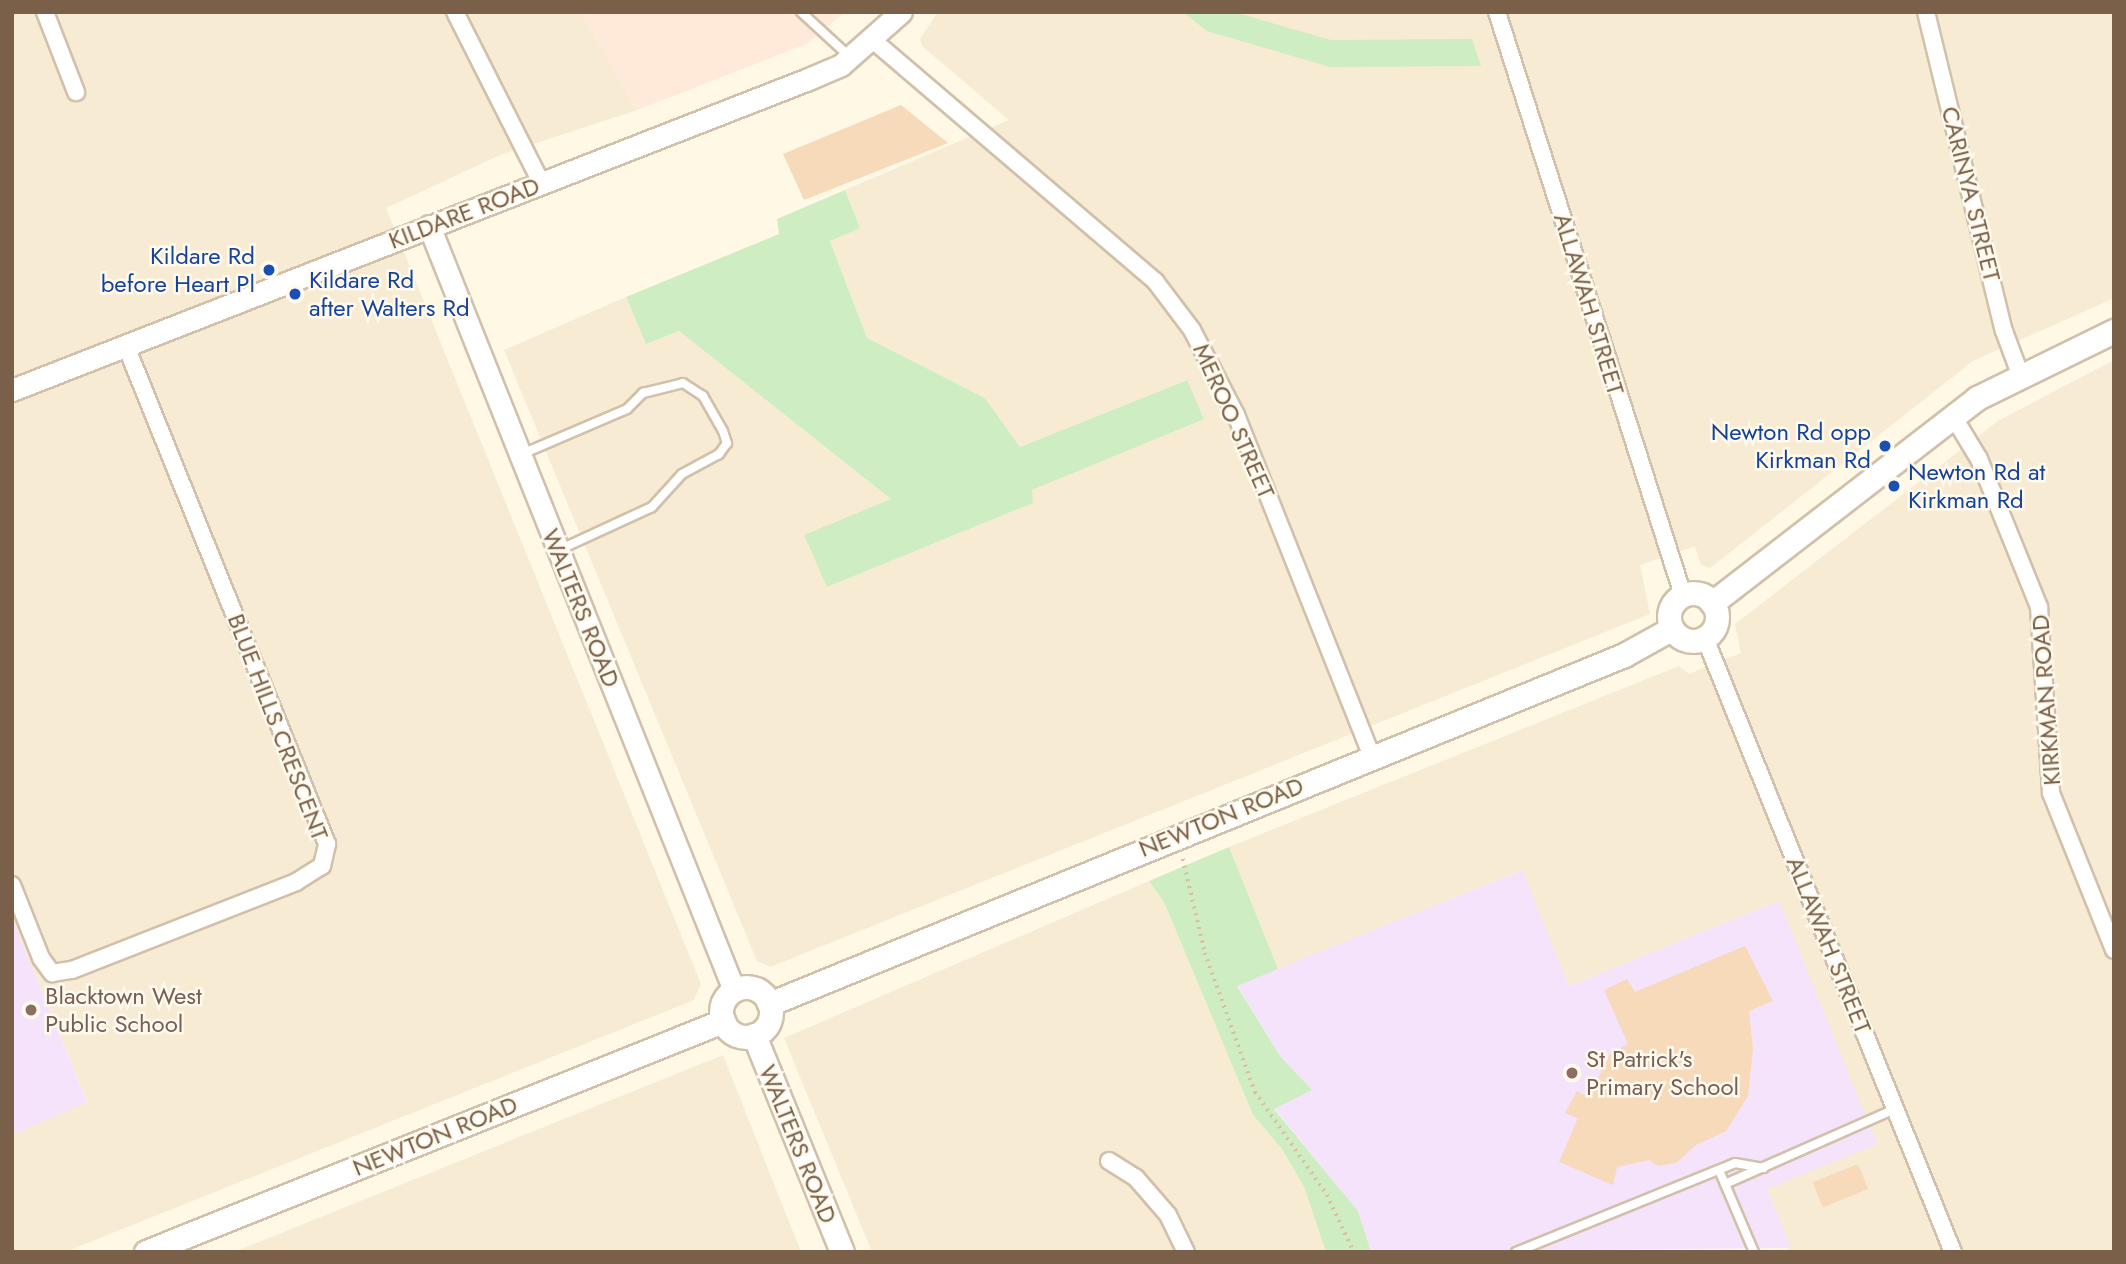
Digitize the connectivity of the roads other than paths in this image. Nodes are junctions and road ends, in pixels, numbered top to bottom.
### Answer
1 (45, 12) edge
2 (455, 12) edge
3 (801, 12) edge
4 (901, 12) edge
5 (1497, 12) edge
6 (1926, 12) edge
7 (874, 41) junction
8 (851, 58) junction
9 (76, 92) dead end
10 (541, 182) junction
11 (429, 226) junction
12 (2114, 331) edge
13 (126, 346) junction
14 (2020, 374) junction
15 (12, 390) edge
16 (1953, 416) junction
17 (520, 455) junction
18 (558, 550) junction
19 (1683, 595) junction
20 (1712, 603) junction
21 (1671, 629) junction
22 (1705, 638) junction
23 (1372, 757) junction
24 (12, 885) edge
25 (2114, 950) edge
26 (734, 990) junction
27 (769, 1004) junction
28 (723, 1021) junction
29 (754, 1035) junction
30 (1895, 1109) junction
31 (1110, 1161) dead end
32 (1764, 1168) junction
33 (1719, 1170) junction
34 (1725, 1184) junction
35 (1529, 1249) edge
36 (146, 1252) edge
37 (842, 1252) edge
38 (1186, 1252) edge
39 (1516, 1252) edge
40 (1754, 1252) edge
41 (1952, 1252) edge

1 - 9 street
2 - 10 street
3 - 8 lane
4 - 7 street, KILDARE ROAD
5 - 19 street, ALLAWAH STREET
6 - 14 street, CARINYA STREET
7 - 8 street, KILDARE ROAD
7 - 23 street, MEROO STREET
8 - 10 street, KILDARE ROAD
10 - 11 street, KILDARE ROAD
11 - 13 street, KILDARE ROAD
11 - 17 street, WALTERS ROAD
12 - 14 main road
13 - 15 street, KILDARE ROAD
13 - 24 street, BLUE HILLS CRESCENT
14 - 16 main road
16 - 20 main road
16 - 25 street, KIRKMAN ROAD
17 - 18 street, WALTERS ROAD
17 - 18 lane
18 - 26 street, WALTERS ROAD
19 - 20 main road
19 - 21 main road
20 - 22 main road
21 - 22 main road
21 - 23 main road, NEWTON ROAD
22 - 30 street, ALLAWAH STREET
23 - 27 main road, NEWTON ROAD
26 - 27 main road
26 - 28 main road
27 - 29 main road
28 - 29 main road
28 - 36 main road, NEWTON ROAD
29 - 37 main road, WALTERS ROAD
30 - 32 lane
30 - 41 street, ALLAWAH STREET
31 - 38 street
32 - 33 lane
32 - 34 lane
33 - 34 lane
33 - 35 lane
34 - 40 lane
35 - 39 lane

